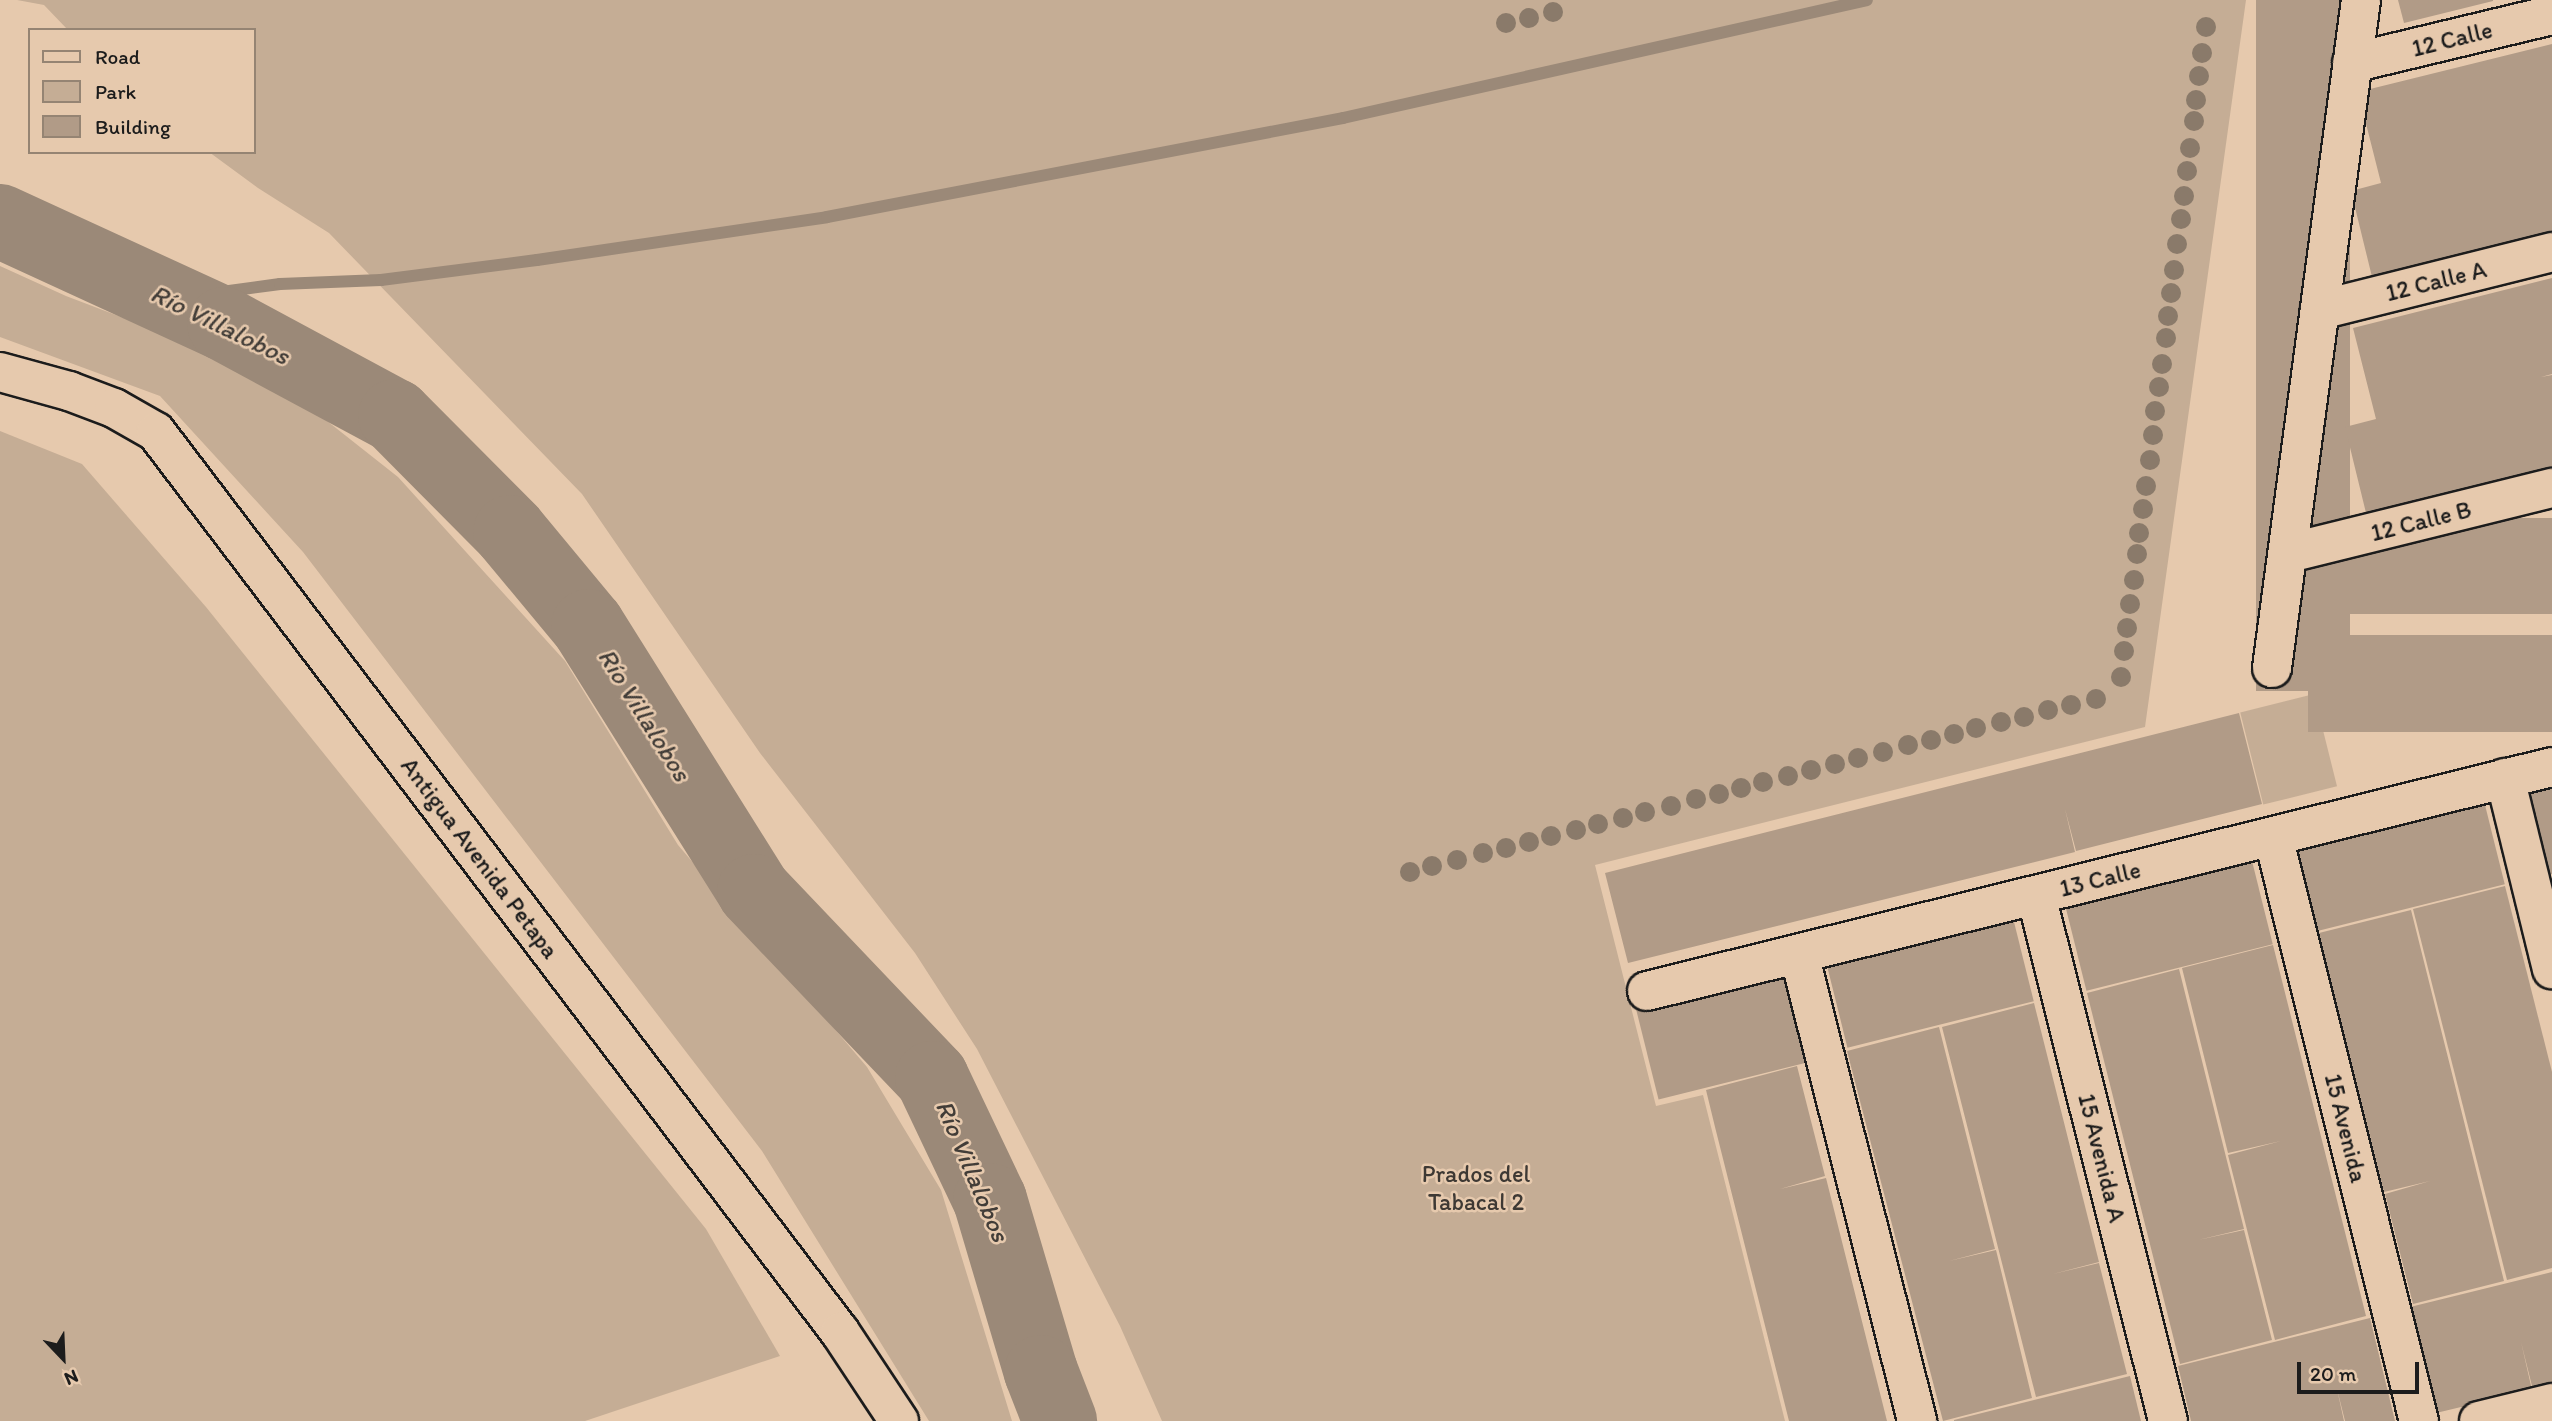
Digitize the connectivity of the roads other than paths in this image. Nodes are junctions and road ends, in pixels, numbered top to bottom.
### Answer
1 (2361, 0) edge
2 (2552, 15) edge
3 (2352, 64) junction
4 (2552, 252) edge
5 (2320, 310) junction
6 (0, 372) edge
7 (2552, 488) edge
8 (2289, 554) junction
9 (2272, 668) dead end
10 (2552, 766) edge
11 (2505, 778) junction
12 (2273, 836) junction
13 (2036, 895) junction
14 (1799, 954) junction
15 (2552, 970) edge
16 (1647, 991) dead end
17 (2552, 1403) edge
18 (900, 1421) edge
19 (1917, 1421) edge
20 (2168, 1421) edge
21 (2419, 1421) edge
22 (2479, 1421) edge

1 - 3 street
2 - 3 street, 12 Calle
3 - 5 street
4 - 5 street, 12 Calle A
5 - 8 street
6 - 18 street, Antigua Avenida Petapa
7 - 8 street, 12 Calle B
8 - 9 street
10 - 11 street, 13 Calle
11 - 12 street, 13 Calle
11 - 15 street
12 - 13 street, 13 Calle
12 - 21 street, 15 Avenida
13 - 14 street, 13 Calle
13 - 20 street, 15 Avenida A
14 - 16 street, 13 Calle
14 - 19 street
17 - 22 street

